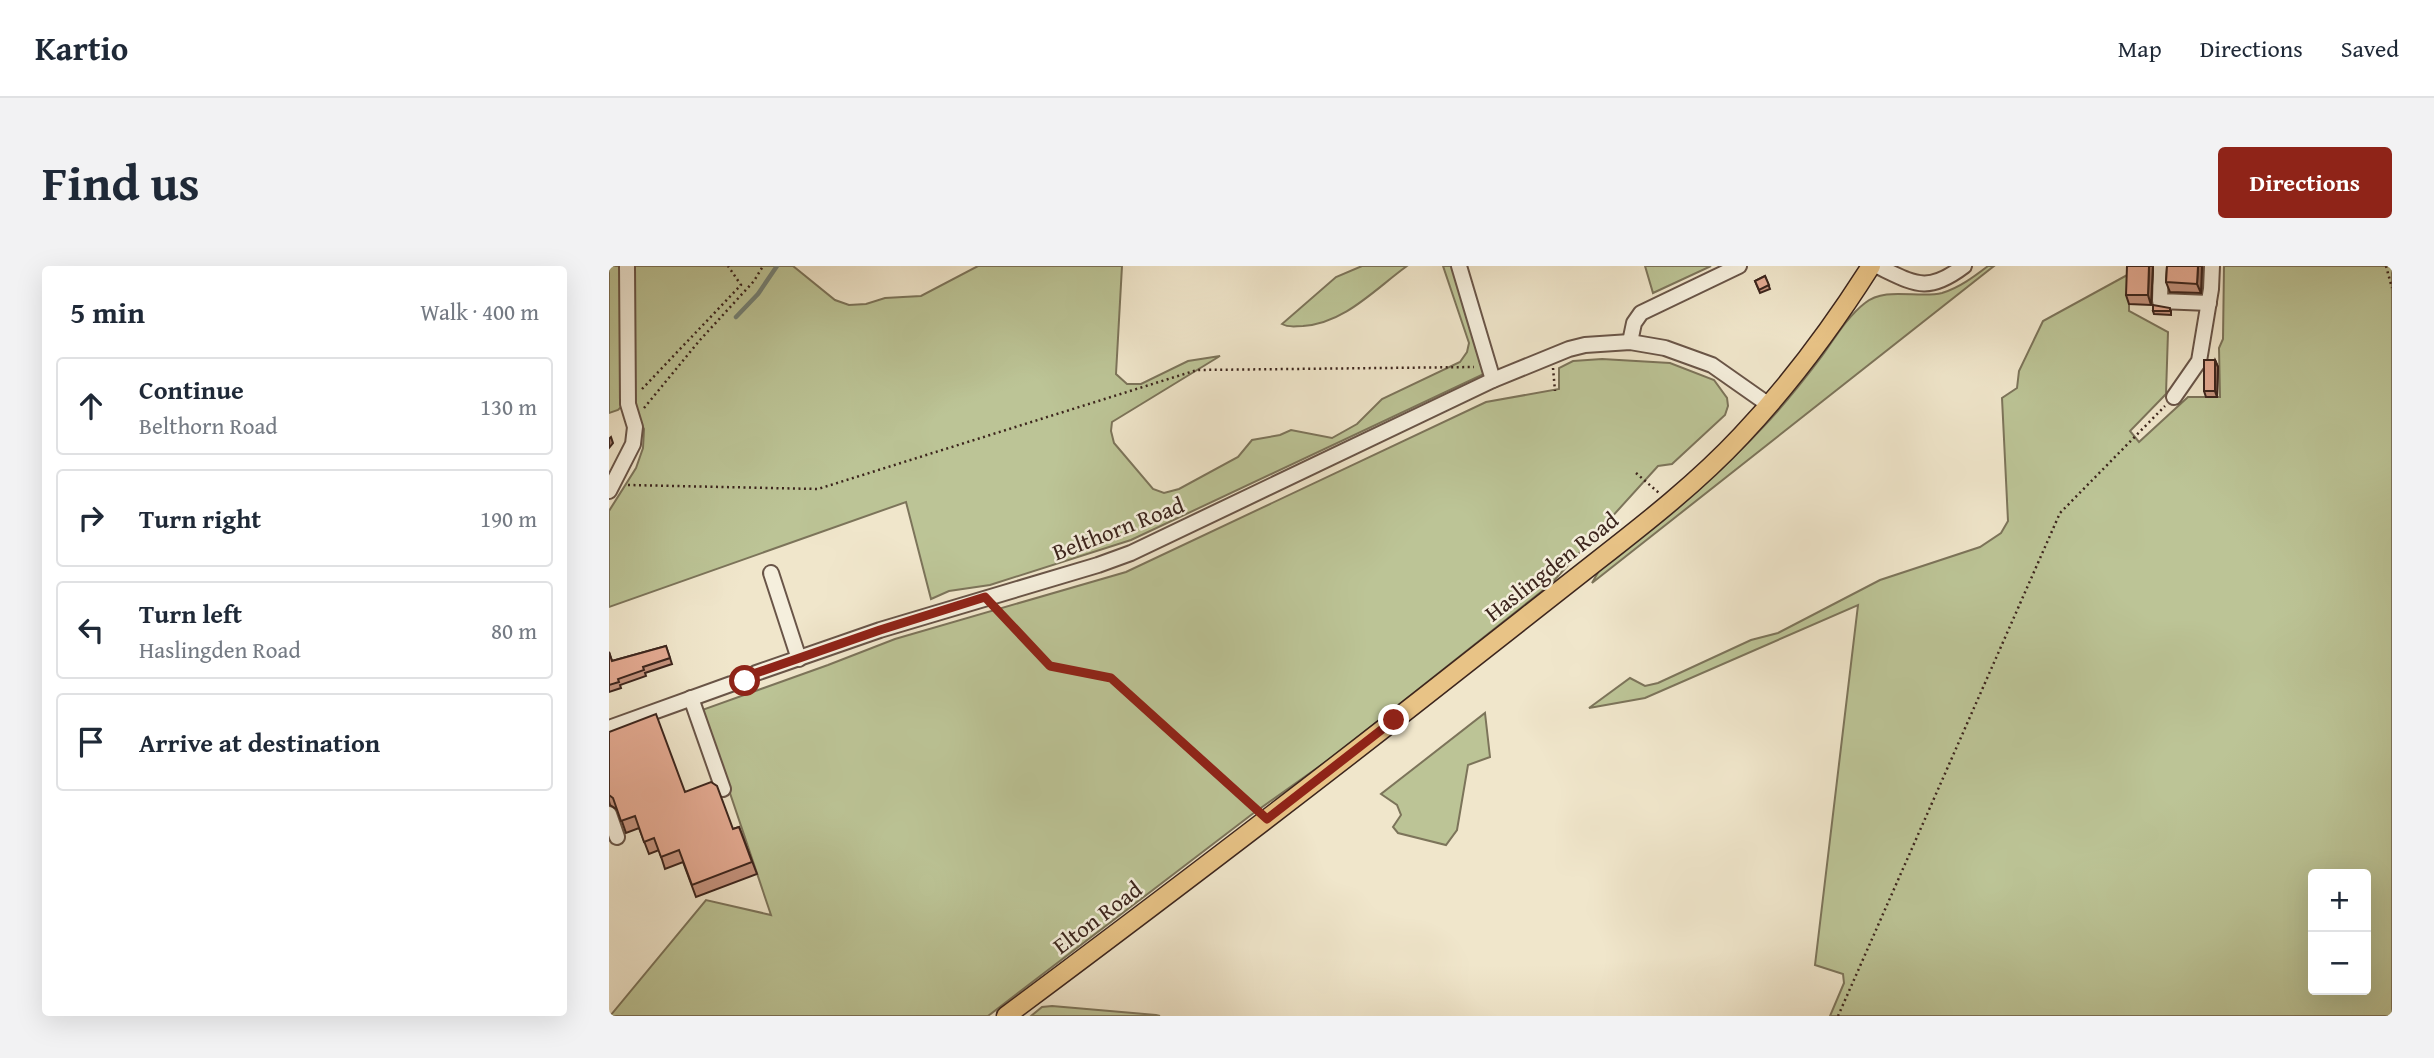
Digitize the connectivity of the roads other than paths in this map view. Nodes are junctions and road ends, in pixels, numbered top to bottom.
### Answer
1 (627, 266) edge
2 (1459, 266) edge
3 (1739, 266) edge
4 (1871, 266) edge
5 (1877, 266) edge
6 (1964, 266) edge
7 (2161, 266) edge
8 (2212, 266) edge
9 (2210, 296) junction
10 (1630, 342) junction
11 (1491, 374) junction
12 (2174, 397) road end
13 (1769, 405) junction
14 (611, 488) edge
15 (771, 573) dead end
16 (799, 659) junction
17 (691, 698) junction
18 (609, 728) edge
19 (723, 789) dead end
20 (609, 814) edge
21 (617, 837) dead end
22 (1217, 858) joint
23 (1006, 1016) edge

1 - 14 street
2 - 11 street
3 - 10 street
4 - 13 main road, Haslingden Road
5 - 6 street
7 - 9 street
8 - 9 street
9 - 12 street
10 - 11 street, Belthorn Road
10 - 13 street, Belthorn Road
11 - 16 street, Belthorn Road
13 - 22 main road, Haslingden Road
15 - 16 street
16 - 17 street, Belthorn Road
17 - 18 street, Belthorn Road
17 - 19 street
20 - 21 street
22 - 23 main road, Elton Road

